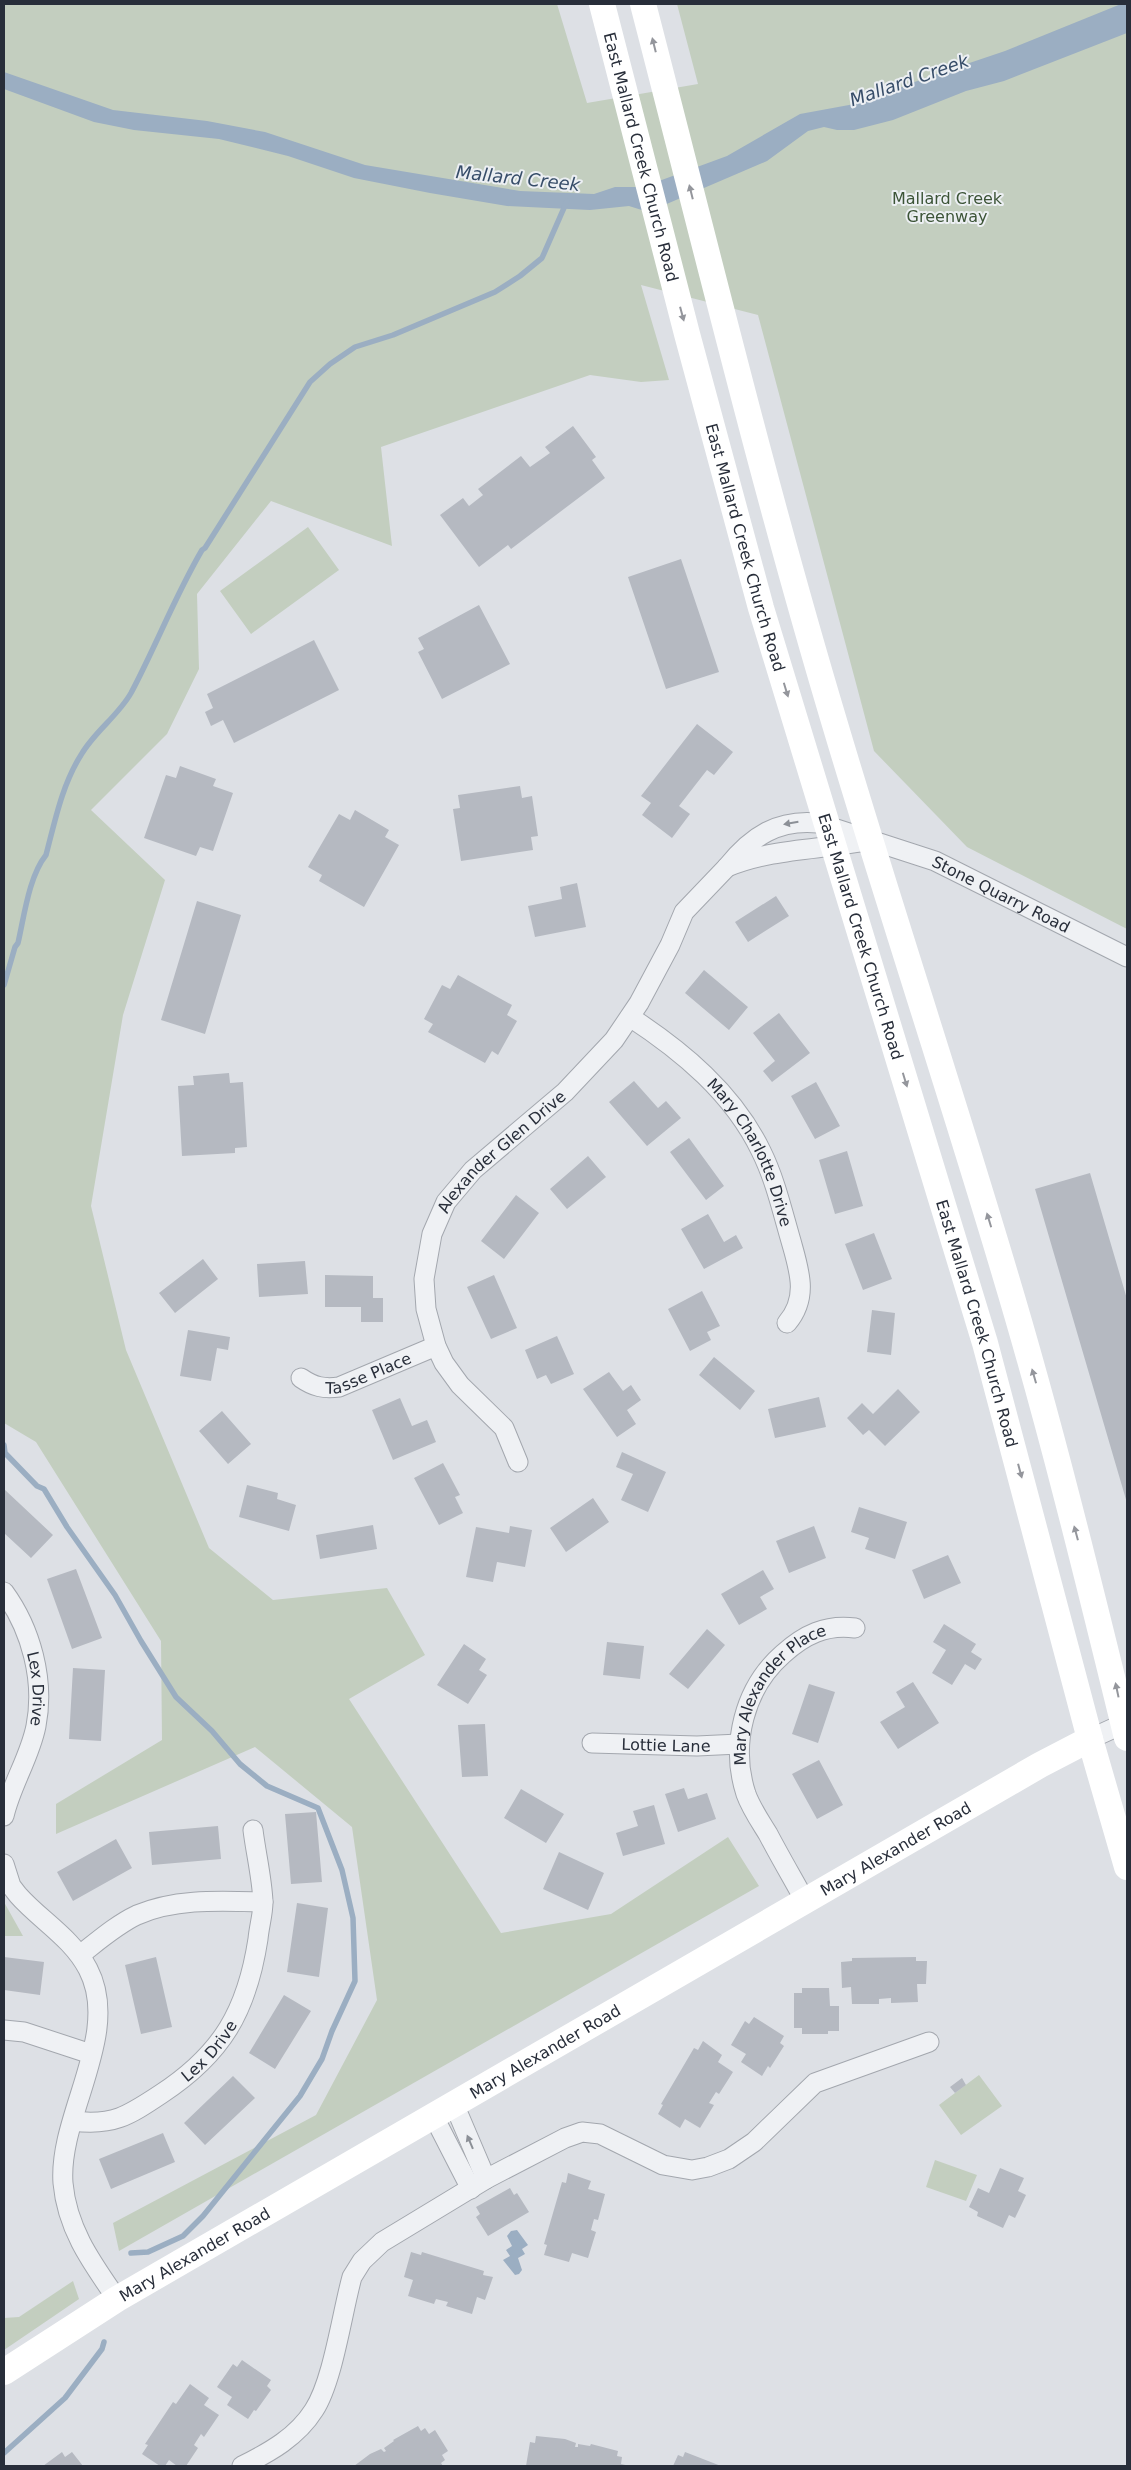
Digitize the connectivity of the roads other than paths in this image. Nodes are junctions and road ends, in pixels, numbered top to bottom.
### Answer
1 (602, 4) edge
2 (643, 4) edge
3 (830, 836) junction
4 (871, 840) junction
5 (727, 868) junction
6 (1127, 957) edge
7 (630, 1017) junction
8 (788, 1323) dead end
9 (436, 1346) junction
10 (301, 1378) dead end
11 (518, 1462) dead end
12 (4, 1592) edge
13 (855, 1628) dead end
14 (1126, 1728) edge
15 (1090, 1738) junction
16 (592, 1743) dead end
17 (739, 1744) junction
18 (9, 1787) edge
19 (4, 1816) edge
20 (253, 1830) dead end
21 (4, 1864) edge
22 (1127, 1867) edge
23 (805, 1901) junction
24 (263, 1902) junction
25 (80, 1955) junction
26 (4, 2030) edge
27 (929, 2042) dead end
28 (91, 2054) junction
29 (444, 2110) junction
30 (73, 2121) junction
31 (479, 2184) junction
32 (117, 2299) junction
33 (4, 2372) edge
34 (242, 2466) edge

1 -> 3 main road, East Mallard Creek Church Road
4 -> 2 main road
3 - 4 street, Alexander Glen Drive
3 - 5 street, Alexander Glen Drive
3 -> 5 street, Alexander Glen Drive
3 -> 15 main road, East Mallard Creek Church Road
4 - 6 street, Stone Quarry Road
14 -> 4 main road
5 - 7 street, Alexander Glen Drive
7 - 8 street, Mary Charlotte Drive
7 - 9 street, Alexander Glen Drive
9 - 10 street, Tasse Place
9 - 11 street, Alexander Glen Drive
12 - 18 street, Lex Drive
13 - 17 street, Mary Alexander Place
14 - 15 street
15 - 22 main road, East Mallard Creek Church Road
15 - 23 main road, Mary Alexander Road
16 - 17 street, Lottie Lane
17 - 23 street, Mary Alexander Place
18 - 19 street, Lex Drive
20 - 24 street, Lex Drive
21 - 25 street
23 - 29 main road, Mary Alexander Road
24 - 25 street
24 - 30 street, Lex Drive
25 - 28 street
26 - 28 street
27 - 31 street
28 - 30 street
29 - 31 street
29 - 32 main road, Mary Alexander Road
30 - 32 street
31 - 34 street
32 - 33 main road, Mary Alexander Road

